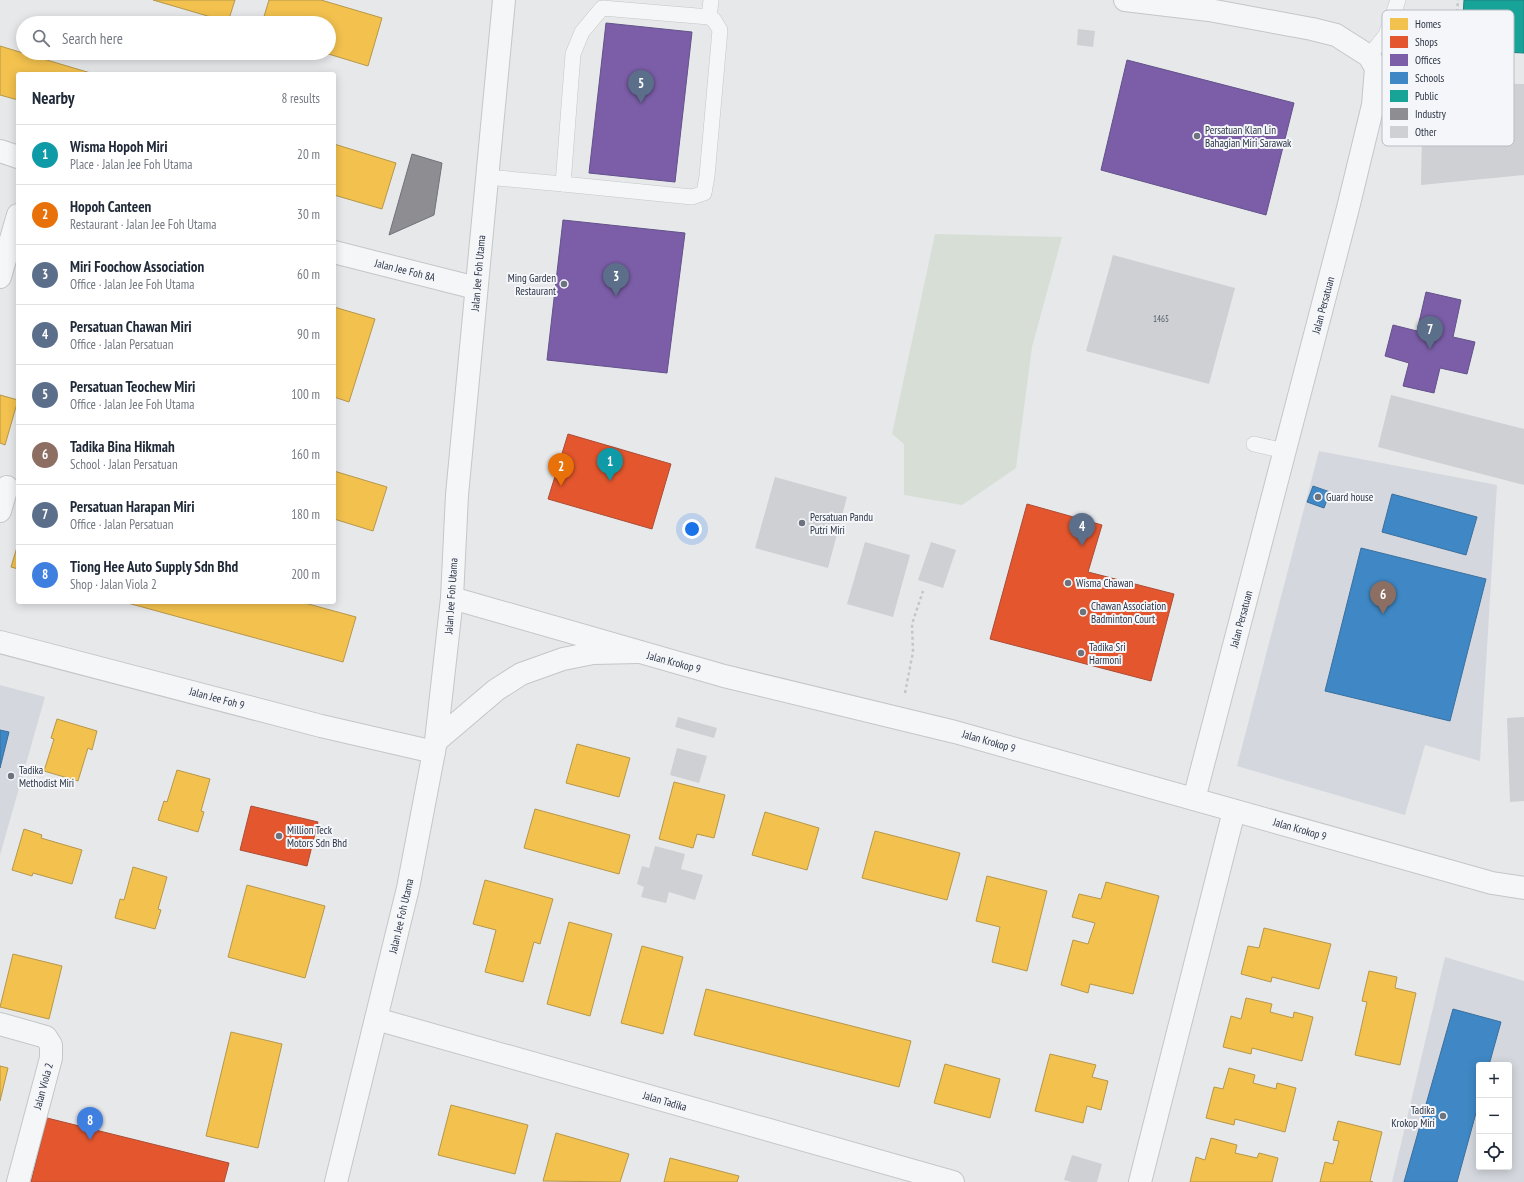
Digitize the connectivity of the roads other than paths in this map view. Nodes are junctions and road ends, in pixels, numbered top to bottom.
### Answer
1 (504, 0) edge
2 (711, 0) edge
3 (1125, 0) edge
4 (1398, 0) edge
5 (1395, 10) edge
6 (709, 17) junction
7 (1382, 40) edge
8 (1369, 56) junction
9 (0, 151) edge
10 (16, 156) edge
11 (487, 177) junction
12 (562, 184) junction
13 (16, 222) edge
14 (336, 253) edge
15 (0, 276) edge
16 (476, 288) junction
17 (1254, 444) dead end
18 (1285, 450) junction
19 (7, 487) dead end
20 (0, 511) edge
21 (452, 598) junction
22 (0, 642) edge
23 (638, 652) junction
24 (435, 747) junction
25 (1194, 799) junction
26 (1234, 811) junction
27 (1524, 888) edge
28 (376, 1019) junction
29 (0, 1024) edge
30 (915, 1177) edge
31 (18, 1182) edge
32 (336, 1182) edge
33 (953, 1182) edge
34 (1140, 1182) edge

1 - 11 street, Jalan Jee Foh Utama
2 - 6 lane
3 - 8 street
4 - 5 lane
6 - 12 lane
6 - 12 lane
7 - 8 lane
8 - 18 street, Jalan Persatuan
9 - 10 street
11 - 12 lane
11 - 16 street, Jalan Jee Foh Utama
13 - 15 street
14 - 16 street, Jalan Jee Foh 8A
16 - 21 street, Jalan Jee Foh Utama
17 - 18 lane
18 - 25 street, Jalan Persatuan
19 - 20 street
21 - 23 street, Jalan Krokop 9
21 - 24 street, Jalan Jee Foh Utama
22 - 24 street, Jalan Jee Foh 9
23 - 24 street
23 - 25 street, Jalan Krokop 9
24 - 28 street, Jalan Jee Foh Utama
25 - 26 street, Jalan Krokop 9
26 - 27 street, Jalan Krokop 9
26 - 34 street
28 - 30 street, Jalan Tadika
28 - 32 street, Jalan Jee Foh Utama
29 - 31 street, Jalan Viola 2
30 - 33 street, Jalan Tadika

